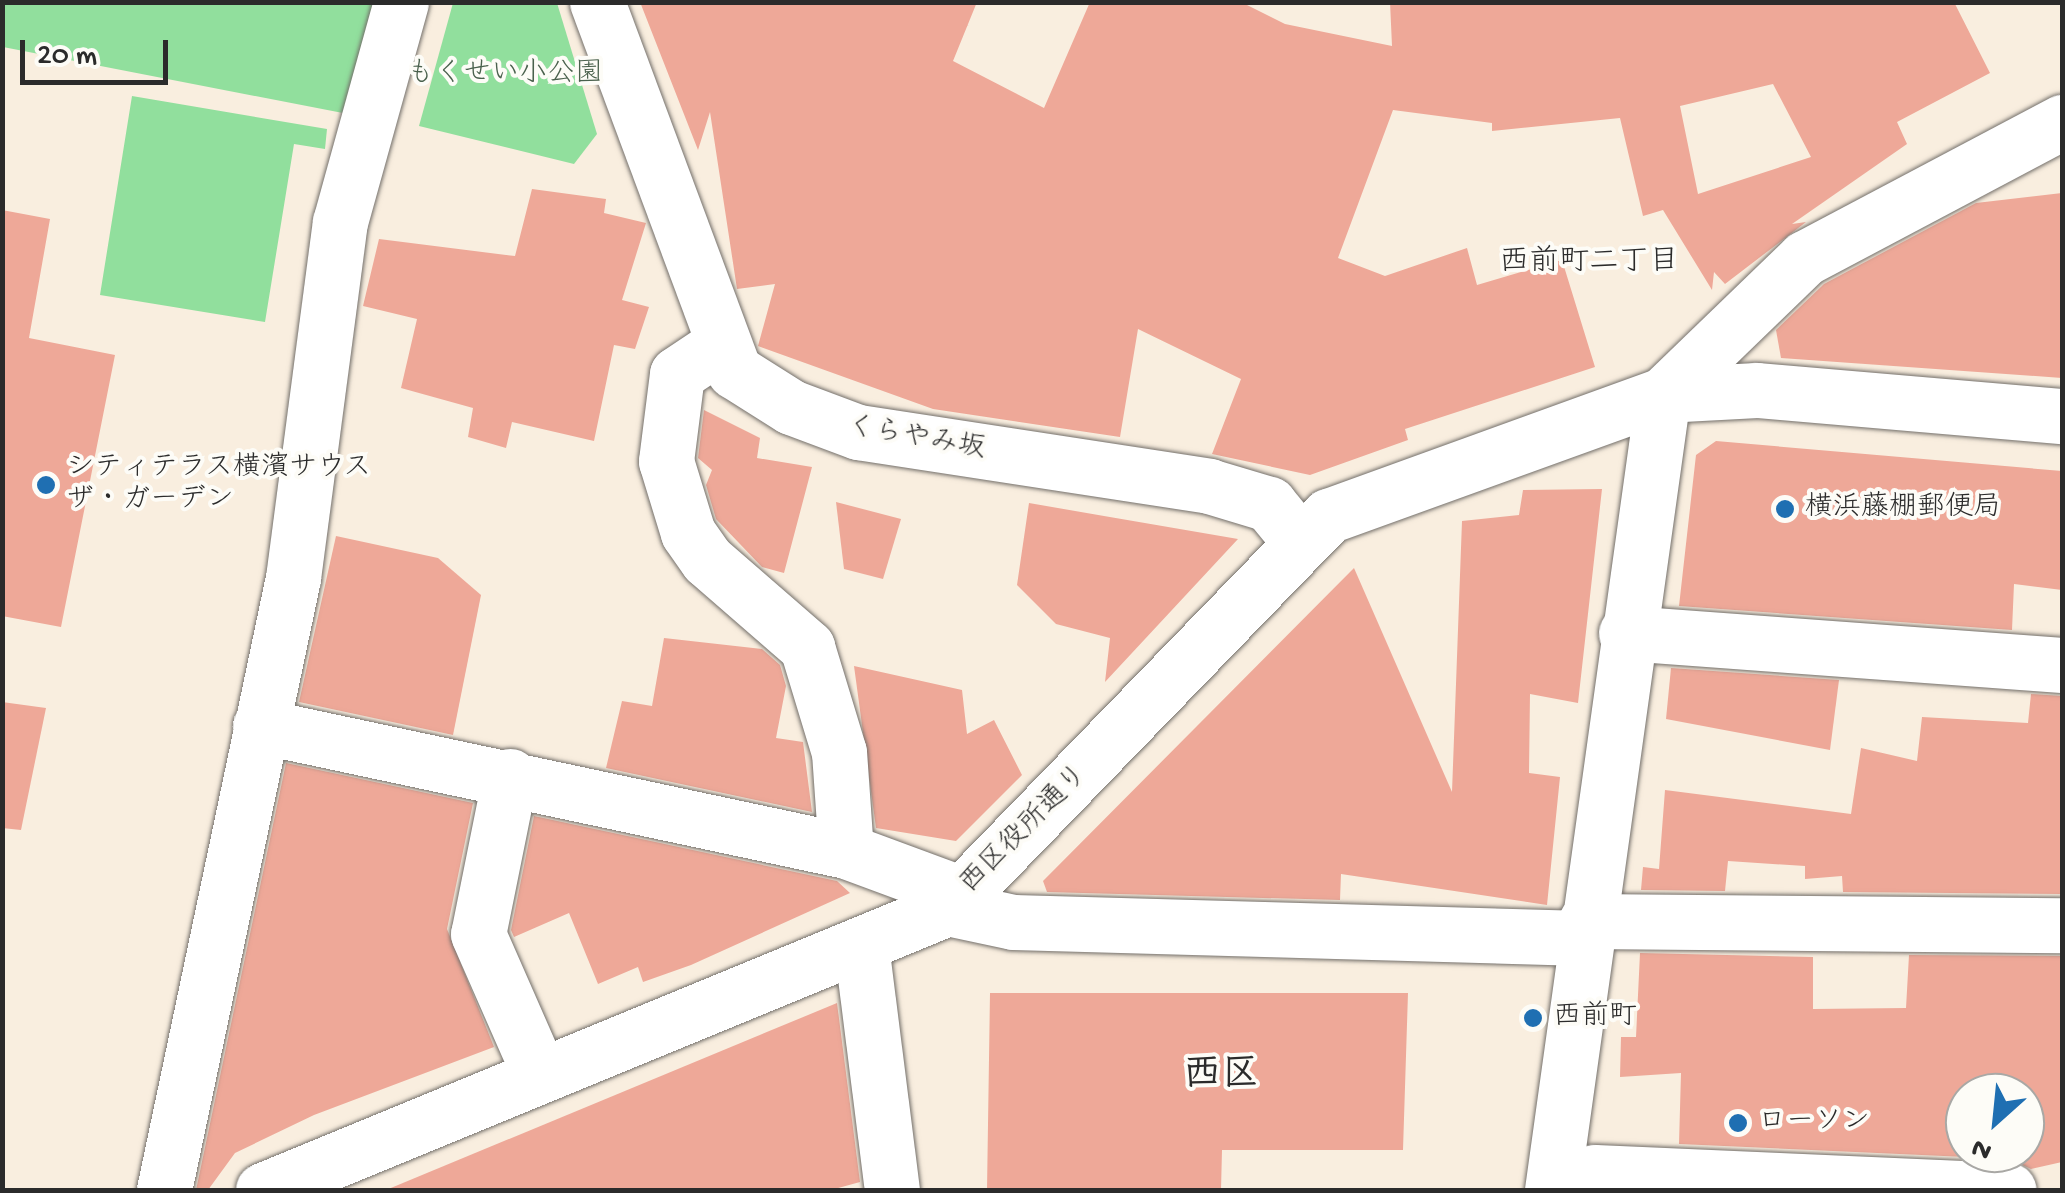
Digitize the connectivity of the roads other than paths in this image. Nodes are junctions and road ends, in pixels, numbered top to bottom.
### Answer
1 (401, 2) edge
2 (597, 2) edge
3 (2062, 122) edge
4 (722, 344) junction
5 (1663, 396) junction
6 (2062, 416) edge
7 (1301, 543) junction
8 (1626, 633) junction
9 (2062, 665) edge
10 (260, 726) junction
11 (510, 776) junction
12 (846, 851) junction
13 (955, 901) junction
14 (2062, 926) edge
15 (1585, 929) junction
16 (861, 945) junction
17 (538, 1073) junction
18 (355, 1170) edge
19 (164, 1190) edge
20 (263, 1190) edge
21 (892, 1190) edge
22 (1556, 1190) edge
23 (2009, 1190) edge

1 - 10 street
2 - 4 street, くらやみ坂
3 - 5 street
4 - 7 street, くらやみ坂
4 - 12 street
5 - 6 street
5 - 7 street, 西区役所通り
5 - 8 street
7 - 13 street, 西区役所通り
8 - 9 street
8 - 15 street
10 - 11 street
10 - 19 street
11 - 12 street
11 - 17 street
12 - 13 street
13 - 15 street
13 - 16 street, 西区役所通り
14 - 15 street
15 - 22 street
16 - 17 street, 西区役所通り
16 - 21 street
17 - 18 street, 西区役所通り
18 - 20 street, 西区役所通り
22 - 23 street

